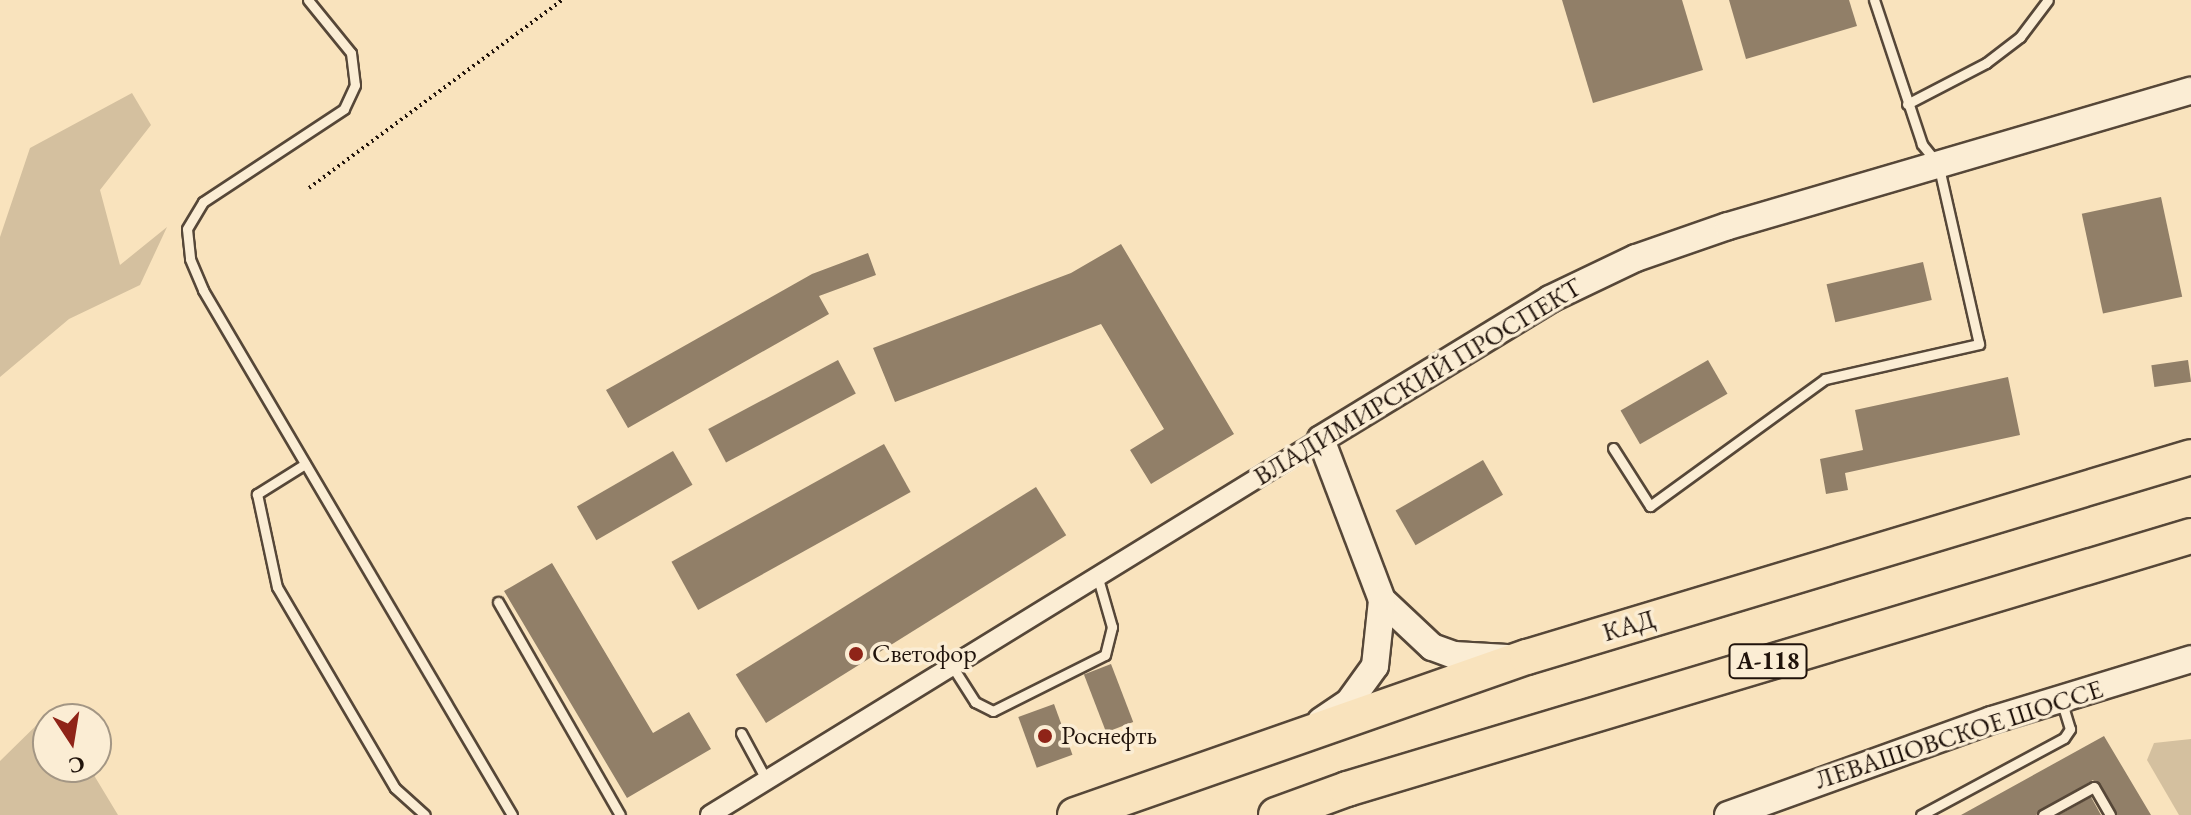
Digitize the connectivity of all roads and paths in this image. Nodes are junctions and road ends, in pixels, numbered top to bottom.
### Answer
1 (308, 0) edge
2 (562, 0) edge
3 (1874, 0) edge
4 (2048, 0) edge
5 (2191, 91) edge
6 (1907, 104) junction
7 (1938, 164) junction
8 (309, 188) dead end
9 (1321, 439) junction
10 (1613, 448) dead end
11 (2191, 457) edge
12 (305, 464) junction
13 (2191, 536) edge
14 (1097, 575) junction
15 (1382, 600) junction
16 (498, 602) dead end
17 (1527, 657) junction
18 (2191, 659) edge
19 (952, 666) junction
20 (2061, 699) junction
21 (1306, 731) junction
22 (741, 733) dead end
23 (767, 781) junction
24 (1347, 789) junction
25 (425, 815) edge
26 (512, 815) edge
27 (620, 815) edge
28 (710, 815) edge
29 (1075, 815) edge
30 (1276, 815) edge
31 (1316, 815) edge
32 (1728, 815) edge
33 (1921, 815) edge
34 (2043, 815) edge
35 (2110, 815) edge

1 - 12 lane
2 - 8 path
3 - 6 lane
4 - 6 lane
5 - 7 main road, ВЛАДИМИРСКИЙ ПРОСПЕКТ
6 - 7 lane
7 - 9 main road, ВЛАДИМИРСКИЙ ПРОСПЕКТ
7 - 10 lane
9 - 14 street, ВЛАДИМИРСКИЙ ПРОСПЕКТ
9 - 15 main road
11 - 17 highway, КАД
12 - 25 lane
12 - 26 lane
13 - 24 highway, А-118
14 - 19 street, ВЛАДИМИРСКИЙ ПРОСПЕКТ
14 - 19 lane
15 - 17 main road
15 - 21 main road
16 - 27 lane
17 - 21 highway, КАД
18 - 20 main road, ЛЕВАШОВСКОЕ ШОССЕ
19 - 23 street, ВЛАДИМИРСКИЙ ПРОСПЕКТ
20 - 32 main road, ЛЕВАШОВСКОЕ ШОССЕ
20 - 33 lane
21 - 29 highway, КАД
22 - 23 lane
23 - 28 street, ВЛАДИМИРСКИЙ ПРОСПЕКТ
24 - 30 highway, А-118
24 - 31 main road
34 - 35 lane

